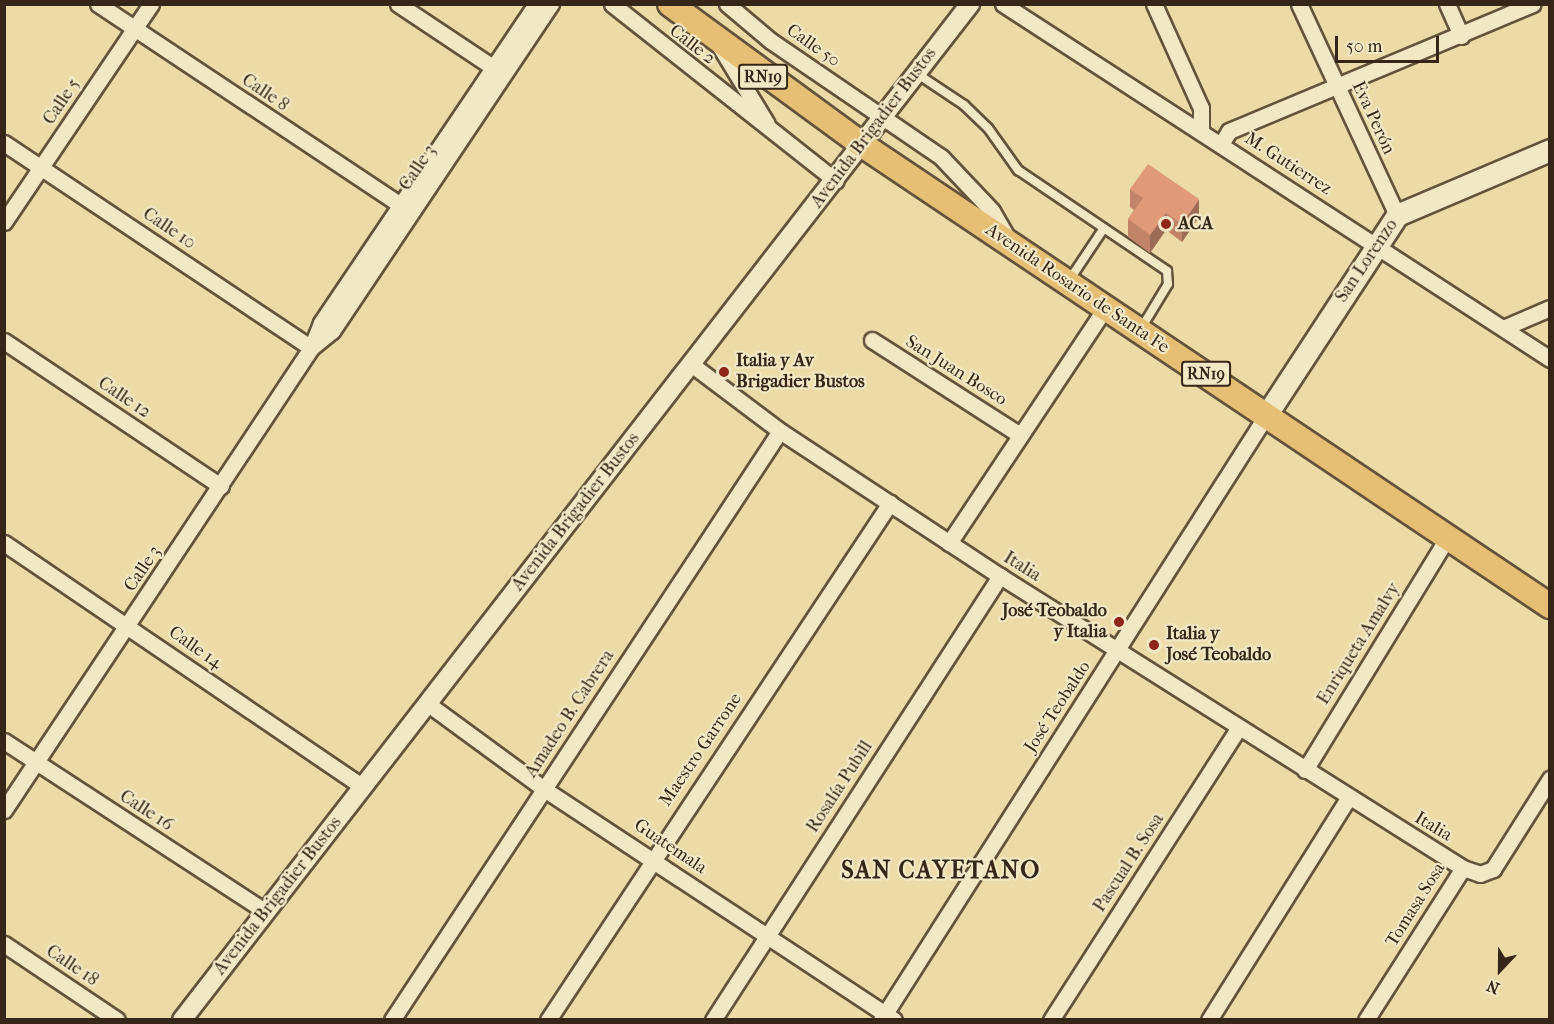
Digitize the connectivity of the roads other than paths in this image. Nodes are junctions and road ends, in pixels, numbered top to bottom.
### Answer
1 (98, 4) edge
2 (151, 4) edge
3 (398, 4) edge
4 (536, 4) edge
5 (551, 4) edge
6 (612, 4) edge
7 (727, 4) edge
8 (970, 4) edge
9 (1003, 4) edge
10 (1154, 4) edge
11 (1299, 4) edge
12 (1447, 4) edge
13 (1533, 4) edge
14 (677, 7) edge
15 (135, 29) junction
16 (1461, 36) junction
17 (716, 40) junction
18 (499, 71) junction
19 (915, 72) junction
20 (1337, 88) junction
21 (881, 114) junction
22 (1201, 131) junction
23 (772, 132) junction
24 (4, 143) edge
25 (861, 144) junction
26 (1221, 144) junction
27 (1550, 150) edge
28 (41, 167) junction
29 (836, 181) junction
30 (406, 209) junction
31 (1397, 215) junction
32 (4, 222) edge
33 (1104, 228) junction
34 (1376, 244) junction
35 (1011, 246) junction
36 (1067, 283) junction
37 (1105, 308) junction
38 (1550, 308) edge
39 (1503, 328) junction
40 (1139, 331) junction
41 (872, 340) dead end
42 (4, 341) edge
43 (311, 348) junction
44 (1550, 359) edge
45 (691, 364) junction
46 (1267, 414) junction
47 (780, 431) junction
48 (1020, 435) junction
49 (221, 486) junction
50 (890, 503) junction
51 (1447, 538) junction
52 (4, 543) edge
53 (949, 543) junction
54 (1000, 576) junction
55 (1550, 606) edge
56 (128, 625) junction
57 (1117, 650) junction
58 (428, 704) junction
59 (1239, 727) junction
60 (4, 741) edge
61 (36, 762) junction
62 (1305, 770) junction
63 (1550, 779) edge
64 (363, 787) junction
65 (544, 789) junction
66 (1348, 798) junction
67 (4, 810) edge
68 (652, 859) junction
69 (1463, 868) junction
70 (266, 912) junction
71 (767, 936) junction
72 (4, 944) edge
73 (886, 1018) edge
74 (117, 1020) edge
75 (182, 1020) edge
76 (392, 1020) edge
77 (548, 1020) edge
78 (713, 1020) edge
79 (1051, 1020) edge
80 (1209, 1020) edge
81 (1366, 1020) edge

1 - 15 street, Calle 8
2 - 15 street, Calle 5
3 - 18 street
4 - 18 street, Calle 3
5 - 18 street, Calle 3
6 - 23 street, Calle 2
7 - 21 street, Calle 50
8 - 19 street, Avenida Brigadier Bustos
9 - 22 street, M. Gutierrez
10 - 22 street
11 - 20 street, Eva Perón
12 - 16 street
13 - 16 street
14 - 17 main road, Avenida Rosario de Santa Fe / RN19
15 - 28 street, Calle 5
15 - 30 street, Calle 8
16 - 20 street
17 - 23 street
17 - 25 main road, Avenida Rosario de Santa Fe / RN19
18 - 30 street, Calle 3
19 - 21 street, Avenida Brigadier Bustos
19 - 33 lane
20 - 26 street
20 - 31 street, Eva Perón
21 - 25 street, Avenida Brigadier Bustos
21 - 35 street, Calle 50
22 - 26 street, M. Gutierrez
23 - 29 street, Calle 2
24 - 28 street, Calle 10
25 - 29 street, Avenida Brigadier Bustos
25 - 35 main road, Avenida Rosario de Santa Fe / RN19
26 - 34 street, M. Gutierrez
27 - 31 main road, San Lorenzo
28 - 32 street, Calle 5
28 - 43 street, Calle 10
29 - 45 street, Avenida Brigadier Bustos
30 - 43 street, Calle 3
31 - 34 main road, San Lorenzo
33 - 36 lane
33 - 40 lane
34 - 39 street, M. Gutierrez
34 - 46 main road, San Lorenzo
35 - 36 main road, Avenida Rosario de Santa Fe / RN19
36 - 37 main road, Avenida Rosario de Santa Fe / RN19
37 - 40 main road, Avenida Rosario de Santa Fe / RN19
37 - 48 street
38 - 39 street
39 - 44 street, M. Gutierrez
40 - 46 main road, Avenida Rosario de Santa Fe / RN19
41 - 48 street, San Juan Bosco
42 - 49 street, Calle 12
43 - 49 street, Calle 3
45 - 47 street, Italia
45 - 58 street, Avenida Brigadier Bustos
46 - 51 main road, Avenida Rosario de Santa Fe / RN19
46 - 57 street, José Teobaldo
47 - 50 street, Italia
47 - 65 street, Amadeo B. Cabrera
48 - 53 street
49 - 56 street, Calle 3
50 - 53 street, Italia
50 - 68 street, Maestro Garrone
51 - 55 main road, Avenida Rosario de Santa Fe / RN19
51 - 62 street, Enriqueta Amalvy
52 - 56 street, Calle 14
53 - 54 street, Italia
54 - 57 street, Italia
54 - 71 street, Rosalía Pubill
56 - 61 street, Calle 3
56 - 64 street, Calle 14
57 - 59 street, Italia
57 - 73 street, José Teobaldo
58 - 64 street, Avenida Brigadier Bustos
58 - 65 street, Guatemala
59 - 62 street, Italia
59 - 79 street, Pascual B. Sosa
60 - 61 street, Calle 16
61 - 67 street, Calle 3
61 - 70 street, Calle 16
62 - 66 street, Italia
63 - 69 street, Tomasa Sosa
64 - 70 street, Avenida Brigadier Bustos
65 - 68 street, Guatemala
65 - 76 street, Amadeo B. Cabrera
66 - 69 street, Italia
66 - 80 street
68 - 71 street, Guatemala
68 - 77 street, Maestro Garrone
69 - 81 street, Tomasa Sosa
70 - 75 street, Avenida Brigadier Bustos
71 - 73 street, Guatemala
71 - 78 street, Rosalía Pubill
72 - 74 street, Calle 18

